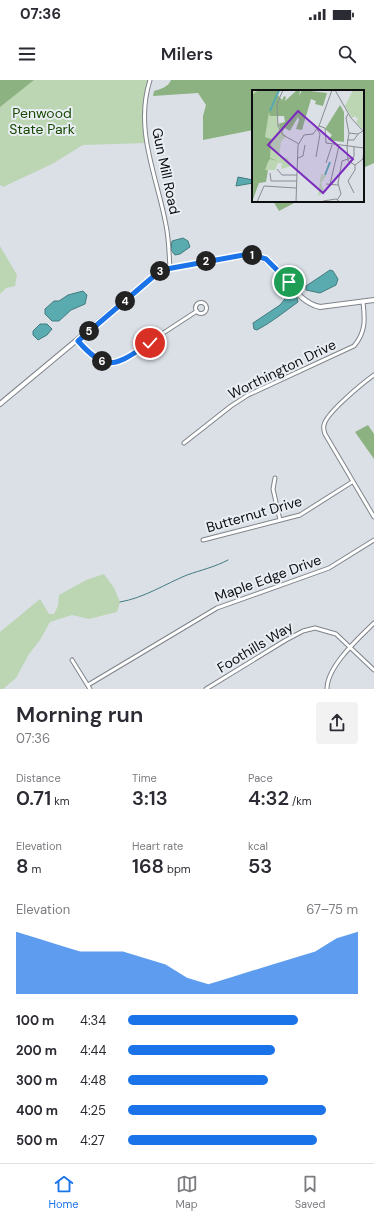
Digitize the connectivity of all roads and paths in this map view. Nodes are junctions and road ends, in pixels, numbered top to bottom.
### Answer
1 (150, 80) edge
2 (170, 268) junction
3 (374, 300) edge
4 (363, 302) junction
5 (197, 311) dead end
6 (78, 341) junction
7 (374, 375) edge
8 (0, 404) edge
9 (184, 443) dead end
10 (275, 478) dead end
11 (352, 482) junction
12 (374, 517) edge
13 (280, 520) junction
14 (203, 540) dead end
15 (374, 540) edge
16 (374, 623) edge
17 (350, 647) junction
18 (72, 660) dead end
19 (374, 670) edge
20 (89, 687) edge
21 (206, 689) edge
22 (327, 689) edge

1 - 2 street, Gun Mill Road
2 - 4 street
2 - 6 street
3 - 4 street
4 - 9 street, Worthington Drive
5 - 6 street
6 - 8 street
7 - 11 street
10 - 13 street
11 - 12 street
11 - 13 street, Butternut Drive
13 - 14 street, Butternut Drive
15 - 20 street, Maple Edge Drive
16 - 17 street
17 - 19 street, Foothills Way
17 - 21 street, Foothills Way
17 - 22 street
18 - 20 street

